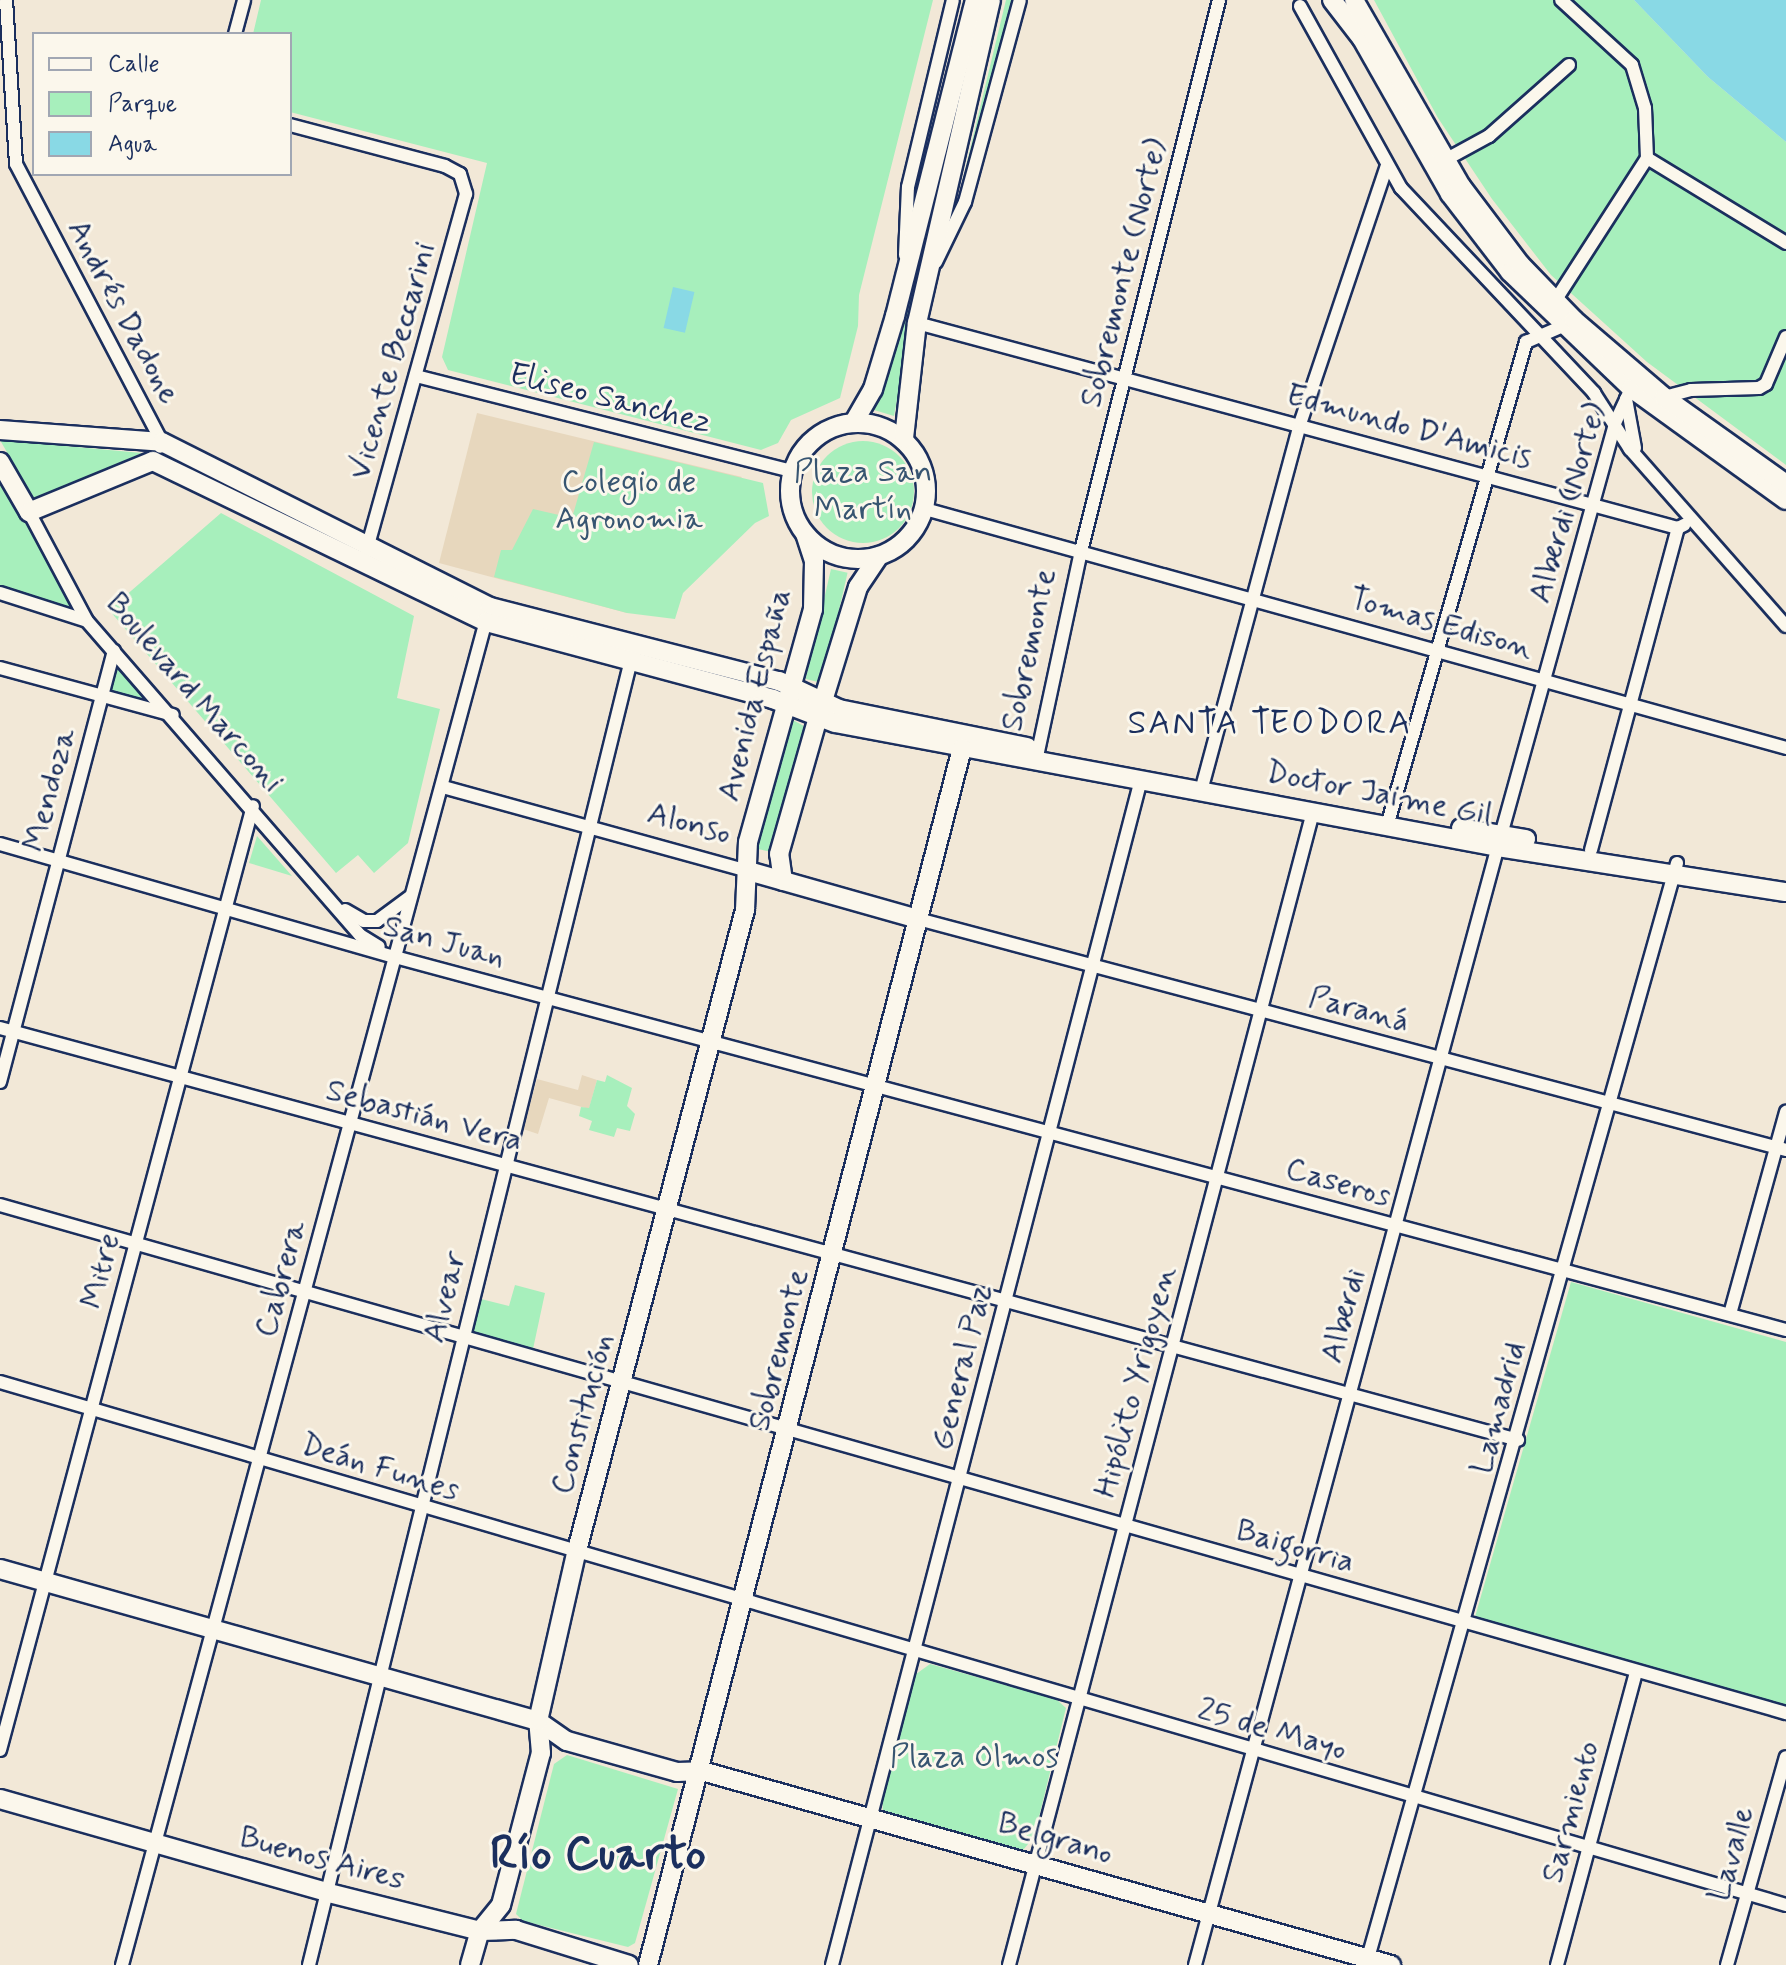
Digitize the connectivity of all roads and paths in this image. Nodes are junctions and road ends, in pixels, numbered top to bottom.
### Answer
1 (6, 0) edge
2 (244, 0) edge
3 (953, 0) edge
4 (975, 0) edge
5 (991, 0) edge
6 (1020, 0) edge
7 (1332, 0) edge
8 (1354, 0) edge
9 (1561, 0) edge
10 (1221, 2) edge
11 (1300, 6) dead end
12 (236, 32) edge
13 (1569, 65) dead end
14 (292, 126) edge
15 (1647, 158) junction
16 (1445, 160) junction
17 (16, 164) junction
18 (0, 166) edge
19 (1387, 166) junction
20 (1786, 243) edge
21 (928, 275) junction
22 (906, 276) junction
23 (1555, 301) junction
24 (917, 323) junction
25 (1569, 324) junction
26 (1542, 337) junction
27 (1786, 337) edge
28 (416, 376) junction
29 (1125, 379) junction
30 (1628, 392) junction
31 (1657, 400) junction
32 (854, 422) junction
33 (1615, 423) junction
34 (1300, 424) junction
35 (0, 430) edge
36 (904, 438) junction
37 (162, 442) junction
38 (1638, 458) junction
39 (153, 461) junction
40 (0, 462) edge
41 (792, 471) junction
42 (1489, 474) junction
43 (1786, 484) edge
44 (1786, 500) edge
45 (1595, 504) junction
46 (925, 509) junction
47 (29, 512) junction
48 (1694, 521) junction
49 (1678, 528) junction
50 (805, 534) junction
51 (1081, 551) junction
52 (365, 555) junction
53 (879, 556) junction
54 (0, 593) edge
55 (1251, 596) junction
56 (488, 614) junction
57 (87, 621) junction
58 (1786, 626) edge
59 (114, 651) junction
60 (633, 651) junction
61 (1439, 651) junction
62 (0, 668) edge
63 (1546, 680) junction
64 (788, 694) junction
65 (102, 696) junction
66 (1630, 704) junction
67 (821, 709) junction
68 (173, 715) junction
69 (962, 748) junction
70 (1786, 748) edge
71 (1037, 755) junction
72 (1141, 780) junction
73 (1202, 785) junction
74 (443, 787) junction
75 (253, 806) junction
76 (1313, 812) junction
77 (1388, 820) junction
78 (588, 827) junction
79 (1499, 841) junction
80 (0, 844) edge
81 (1591, 850) junction
82 (59, 859) junction
83 (1676, 868) junction
84 (748, 871) junction
85 (1786, 880) edge
86 (783, 881) junction
87 (1786, 892) edge
88 (413, 894) junction
89 (340, 907) junction
90 (226, 908) junction
91 (918, 919) junction
92 (395, 957) junction
93 (1092, 967) junction
94 (547, 996) junction
95 (1259, 1010) junction
96 (0, 1028) edge
97 (14, 1031) junction
98 (712, 1041) junction
99 (1442, 1059) junction
100 (179, 1075) junction
101 (0, 1082) edge
102 (877, 1085) junction
103 (1612, 1105) junction
104 (1786, 1112) edge
105 (349, 1123) junction
106 (1049, 1132) junction
107 (1781, 1148) edge
108 (505, 1166) junction
109 (1216, 1176) junction
110 (0, 1205) edge
111 (667, 1210) junction
112 (1396, 1226) junction
113 (135, 1242) junction
114 (834, 1254) junction
115 (1564, 1271) junction
116 (305, 1293) junction
117 (1005, 1301) junction
118 (1730, 1314) junction
119 (1786, 1330) edge
120 (461, 1337) junction
121 (1172, 1345) junction
122 (0, 1382) edge
123 (622, 1384) junction
124 (1350, 1394) junction
125 (92, 1408) junction
126 (789, 1431) junction
127 (1518, 1440) junction
128 (260, 1458) junction
129 (960, 1479) junction
130 (421, 1509) junction
131 (1125, 1525) junction
132 (576, 1554) junction
133 (0, 1569) edge
134 (1300, 1576) junction
135 (44, 1581) junction
136 (745, 1601) junction
137 (1465, 1623) junction
138 (215, 1626) junction
139 (914, 1652) junction
140 (1636, 1672) junction
141 (380, 1677) junction
142 (1077, 1700) junction
143 (1786, 1713) edge
144 (538, 1721) junction
145 (0, 1750) edge
146 (1252, 1751) junction
147 (1786, 1757) edge
148 (702, 1771) junction
149 (1414, 1798) junction
150 (0, 1799) edge
151 (871, 1818) junction
152 (155, 1843) junction
153 (1587, 1848) junction
154 (1036, 1865) junction
155 (329, 1893) junction
156 (1748, 1894) junction
157 (1786, 1905) edge
158 (1209, 1914) junction
159 (480, 1931) junction
160 (1367, 1962) edge
161 (122, 1965) edge
162 (309, 1965) edge
163 (470, 1965) edge
164 (629, 1965) edge
165 (648, 1965) edge
166 (832, 1965) edge
167 (1009, 1965) edge
168 (1195, 1965) edge
169 (1391, 1965) edge
170 (1557, 1965) edge
171 (1727, 1965) edge

1 - 17 street, Andrés Dadone
2 - 12 street
3 - 22 street
4 - 22 main road
5 - 21 main road
6 - 21 street
7 - 25 main road
8 - 16 main road
9 - 15 street
10 - 29 street, Sobremonte (Norte)
11 - 19 street
13 - 16 street
14 - 28 street, Vicente Beccarini
15 - 20 street
15 - 23 street
16 - 23 main road
17 - 18 street
17 - 37 street, Andrés Dadone
19 - 26 street
19 - 34 street
21 - 24 main road
22 - 32 main road
23 - 25 main road
24 - 29 street, Edmundo D'Amicis
24 - 36 main road
25 - 26 street
25 - 30 main road
25 - 31 main road
26 - 33 street
26 - 42 street
27 - 31 street
28 - 41 street, Eliseo Sanchez
28 - 52 street, Vicente Beccarini
29 - 34 street, Edmundo D'Amicis
29 - 51 street, Sobremonte (Norte)
30 - 31 main road
30 - 33 street, Alberdi (Norte)
30 - 38 street
31 - 43 main road
31 - 44 main road
32 - 36 main road
32 - 41 main road
33 - 38 street
33 - 45 street, Alberdi (Norte)
34 - 42 street, Edmundo D'Amicis
34 - 55 street
35 - 37 main road
36 - 46 main road
37 - 39 street, Andrés Dadone
37 - 52 main road
38 - 48 street
39 - 47 main road
39 - 52 main road
40 - 47 main road, Boulevard Marconi
41 - 50 main road
42 - 45 street, Edmundo D'Amicis
42 - 61 street
45 - 49 street, Edmundo D'Amicis
45 - 63 street, Alberdi (Norte)
46 - 51 street, Tomas Edison
46 - 53 main road
47 - 57 street, Boulevard Marconi
48 - 49 street
48 - 58 street
49 - 66 street
50 - 53 main road
50 - 64 main road, Avenida España
51 - 55 street, Tomas Edison
51 - 71 street, Sobremonte
52 - 56 main road
53 - 67 main road, Avenida España
54 - 57 street
55 - 61 street, Tomas Edison
55 - 73 street
56 - 60 main road
56 - 74 street, Cabrera
57 - 59 street, Boulevard Marconi
59 - 65 street, Mendoza
59 - 68 street, Boulevard Marconi
60 - 64 main road
60 - 78 street, Alvear
61 - 63 street, Tomas Edison
61 - 77 street
62 - 65 street
63 - 66 street, Tomas Edison
63 - 79 street, Alberdi
64 - 67 main road
64 - 84 main road, Avenida España
65 - 68 street
65 - 82 street, Mendoza
66 - 70 street, Tomas Edison
66 - 81 street
67 - 69 main road, Doctor Jaime Gil
67 - 71 main road
67 - 86 main road, Avenida España
68 - 75 street, Boulevard Marconi
69 - 71 main road, Doctor Jaime Gil
69 - 91 main road, Sobremonte
71 - 72 main road, Doctor Jaime Gil
71 - 73 main road, Doctor Jaime Gil
72 - 73 main road, Doctor Jaime Gil
72 - 93 street, General Paz
73 - 76 main road, Doctor Jaime Gil
73 - 77 main road, Doctor Jaime Gil
74 - 78 street, Alonso
74 - 88 street, Cabrera
75 - 89 street, Boulevard Marconi
75 - 90 street, Mitre
76 - 77 main road, Doctor Jaime Gil
76 - 95 street, Hipólito Yrigoyen
77 - 79 main road, Doctor Jaime Gil
78 - 84 street, Alonso
78 - 94 street, Alvear
79 - 81 main road, Doctor Jaime Gil
79 - 83 main road, Doctor Jaime Gil
79 - 99 street, Alberdi
80 - 82 street, San Juan
81 - 83 main road, Doctor Jaime Gil
82 - 90 street, San Juan
82 - 97 street, Mendoza
83 - 85 main road, Doctor Jaime Gil
83 - 87 main road, Doctor Jaime Gil
83 - 103 street, Lamadrid
84 - 86 main road, Alonso
84 - 98 main road, Constitución
86 - 91 main road, Alonso
88 - 89 street, Boulevard Marconi
88 - 92 street, Cabrera
89 - 92 street, Boulevard Marconi
90 - 92 street, San Juan
90 - 100 street, Mitre
91 - 93 street, Paraná
91 - 102 main road, Sobremonte
92 - 94 street, San Juan
92 - 105 street, Cabrera
93 - 95 street, Paraná
93 - 106 street, General Paz
94 - 98 street, San Juan
94 - 108 street, Alvear
95 - 99 street, Paraná
95 - 109 street, Hipólito Yrigoyen
96 - 97 street, Sebastián Vera
97 - 100 street, Sebastián Vera
97 - 101 street, Mendoza
98 - 102 street, San Juan
98 - 111 main road, Constitución
99 - 103 street, Paraná
99 - 112 street, Alberdi
100 - 105 street, Sebastián Vera
100 - 113 street, Mitre
102 - 106 street, Caseros
102 - 114 main road, Sobremonte
103 - 107 street, Paraná
103 - 115 street, Lamadrid
104 - 107 street
105 - 108 street, Sebastián Vera
105 - 116 street, Cabrera
106 - 109 street, Caseros
106 - 117 street, General Paz
107 - 118 street
108 - 111 street, Sebastián Vera
108 - 120 street, Alvear
109 - 112 street, Caseros
109 - 121 street, Hipólito Yrigoyen
110 - 113 street, Baigorria
111 - 114 street, Sebastián Vera
111 - 123 main road, Constitución
112 - 115 street, Caseros
112 - 124 street, Alberdi
113 - 116 street, Baigorria
113 - 125 street, Mitre
114 - 117 street, Sebastián Vera
114 - 126 main road, Sobremonte
115 - 118 street, Caseros
115 - 127 street, Lamadrid
116 - 120 street, Baigorria
116 - 128 street, Cabrera
117 - 121 street, Sebastián Vera
117 - 129 street, General Paz
118 - 119 street, Caseros
120 - 123 street, Baigorria
120 - 130 street, Alvear
121 - 124 street, Sebastián Vera
121 - 131 street, Hipólito Yrigoyen
122 - 125 street, Deán Funes
123 - 126 street, Baigorria
123 - 132 main road, Constitución
124 - 127 street, Sebastián Vera
124 - 134 street, Alberdi
125 - 128 street, Deán Funes
125 - 135 street, Mitre
126 - 129 street, Baigorria
126 - 136 main road, Sobremonte
127 - 137 street, Lamadrid
128 - 130 street, Deán Funes
128 - 138 street, Cabrera
129 - 131 street, Baigorria
129 - 139 street, General Paz
130 - 132 street, Deán Funes
130 - 141 street, Alvear
131 - 134 street, Baigorria
131 - 142 street, Hipólito Yrigoyen
132 - 136 street, Deán Funes
132 - 144 main road, Constitución
133 - 135 main road, Belgrano
134 - 137 street, Baigorria
134 - 146 street, Alberdi
135 - 138 main road, Belgrano
135 - 145 street, Mitre
136 - 139 street, 25 de Mayo
136 - 148 main road, Sobremonte
137 - 140 street, Baigorria
137 - 149 street, Lamadrid
138 - 141 main road, Belgrano
138 - 152 street, Cabrera
139 - 142 street, 25 de Mayo
139 - 151 street, General Paz
140 - 143 street, Baigorria
140 - 153 street, Sarmiento
141 - 144 main road, Belgrano
141 - 155 street, Alvear
142 - 146 street, 25 de Mayo
142 - 154 street, Hipólito Yrigoyen
144 - 148 main road, Belgrano
144 - 159 main road, Constitución
146 - 149 street, 25 de Mayo
146 - 158 street, Alberdi
147 - 156 street, Lavalle
148 - 151 main road, Belgrano
148 - 165 main road, Sobremonte
149 - 153 street, 25 de Mayo
149 - 160 street, Lamadrid
150 - 152 main road, Buenos Aires
151 - 154 main road, Belgrano
151 - 166 street, General Paz
152 - 155 main road, Buenos Aires
152 - 161 street, Cabrera
153 - 156 street, 25 de Mayo
153 - 170 street, Sarmiento
154 - 158 main road, Belgrano
154 - 167 street, Hipólito Yrigoyen
155 - 159 main road, Buenos Aires
155 - 162 street, Alvear
156 - 157 street, 25 de Mayo
156 - 171 street, Lavalle
158 - 160 main road, Belgrano
158 - 168 street, Alberdi
159 - 163 main road, Constitución
159 - 164 main road, Buenos Aires
160 - 169 main road, Belgrano

